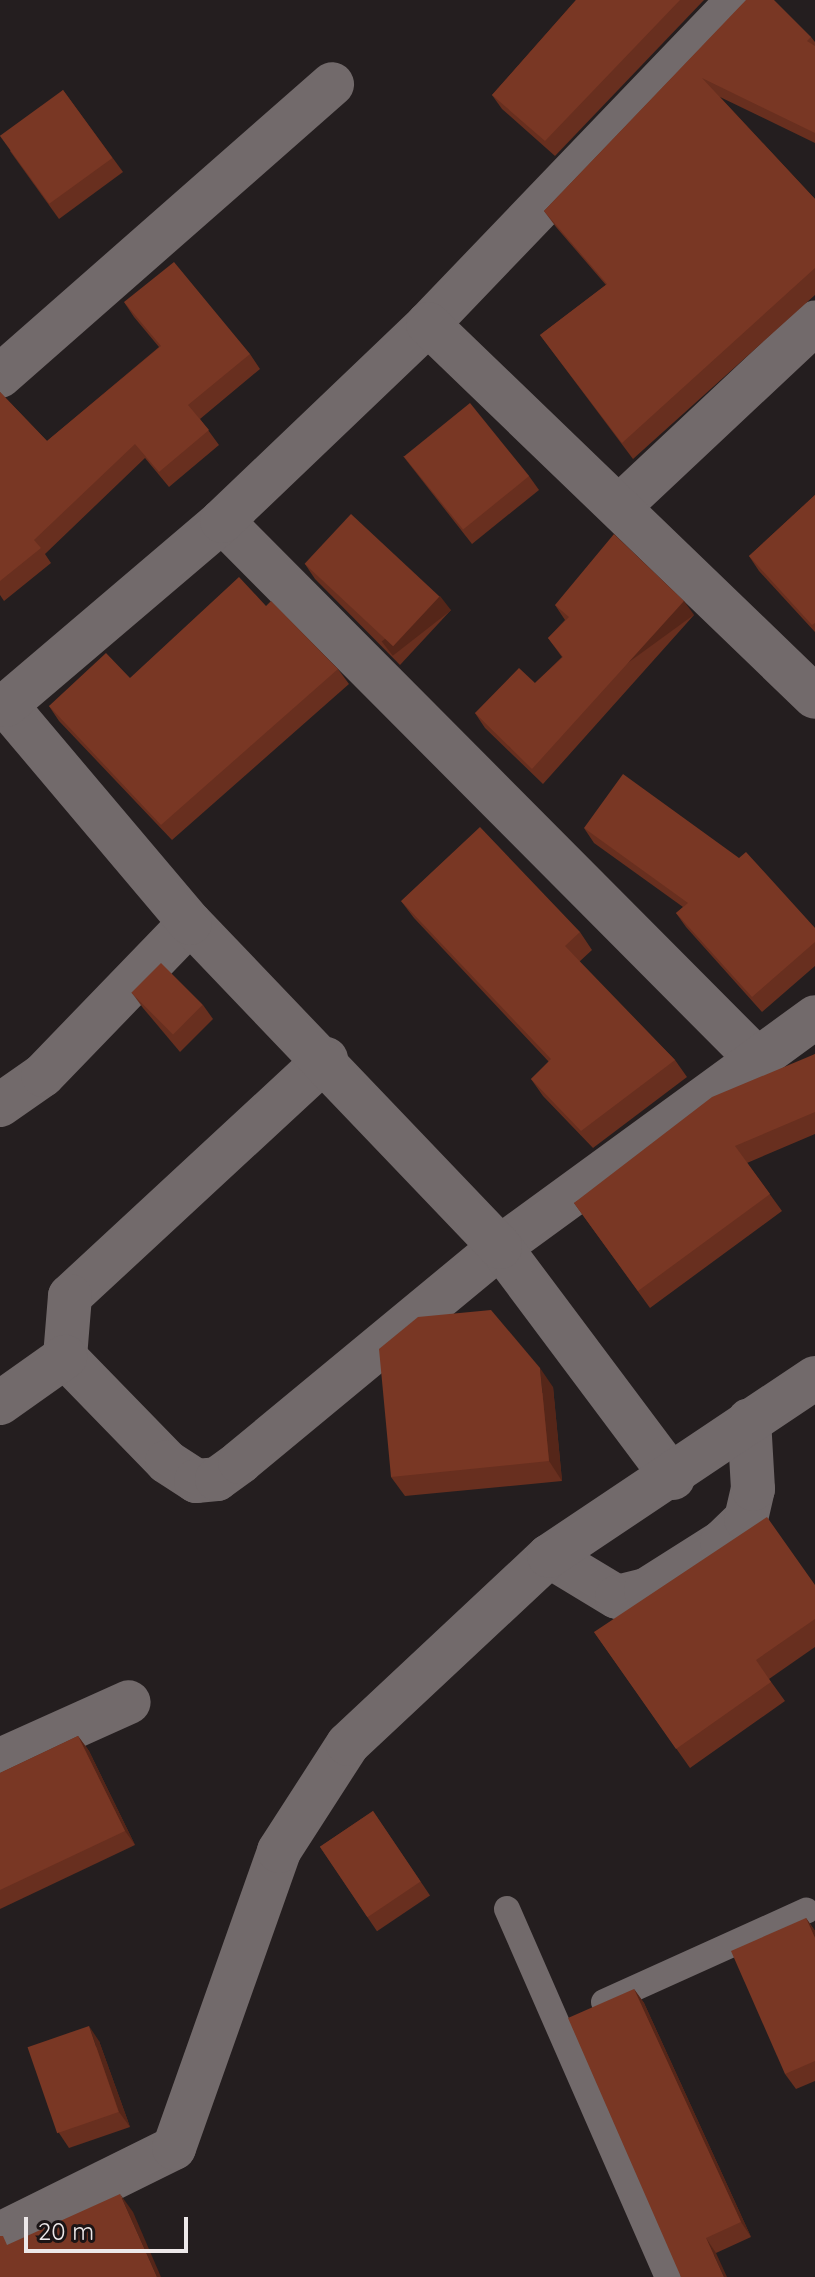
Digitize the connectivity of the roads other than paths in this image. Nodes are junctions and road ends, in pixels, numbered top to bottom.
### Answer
1 (739, 0) edge
2 (332, 84) dead end
3 (815, 323) edge
4 (428, 324) junction
5 (0, 376) edge
6 (622, 504) junction
7 (222, 521) junction
8 (812, 688) edge
9 (3, 707) edge
10 (190, 923) junction
11 (815, 1017) edge
12 (755, 1057) junction
13 (326, 1059) junction
14 (0, 1105) edge
15 (500, 1247) junction
16 (65, 1357) junction
17 (815, 1378) edge
18 (0, 1403) edge
19 (749, 1420) junction
20 (673, 1478) junction
21 (549, 1556) junction
22 (129, 1702) dead end
23 (0, 1760) edge
24 (507, 1909) dead end
25 (806, 1911) dead end
26 (557, 2024) junction
27 (0, 2234) edge
28 (668, 2277) edge

1 - 4 street
2 - 5 street
3 - 6 street
4 - 6 street
4 - 7 street
6 - 8 street
7 - 9 street
7 - 12 street
9 - 10 street
10 - 13 street
10 - 14 street
11 - 12 street
12 - 15 street
13 - 15 street
13 - 16 street
15 - 16 street
15 - 20 street
16 - 18 street
17 - 19 street
19 - 20 street
19 - 21 street
20 - 21 street
21 - 27 street
22 - 23 street
24 - 26 lane
25 - 26 lane
26 - 28 lane

